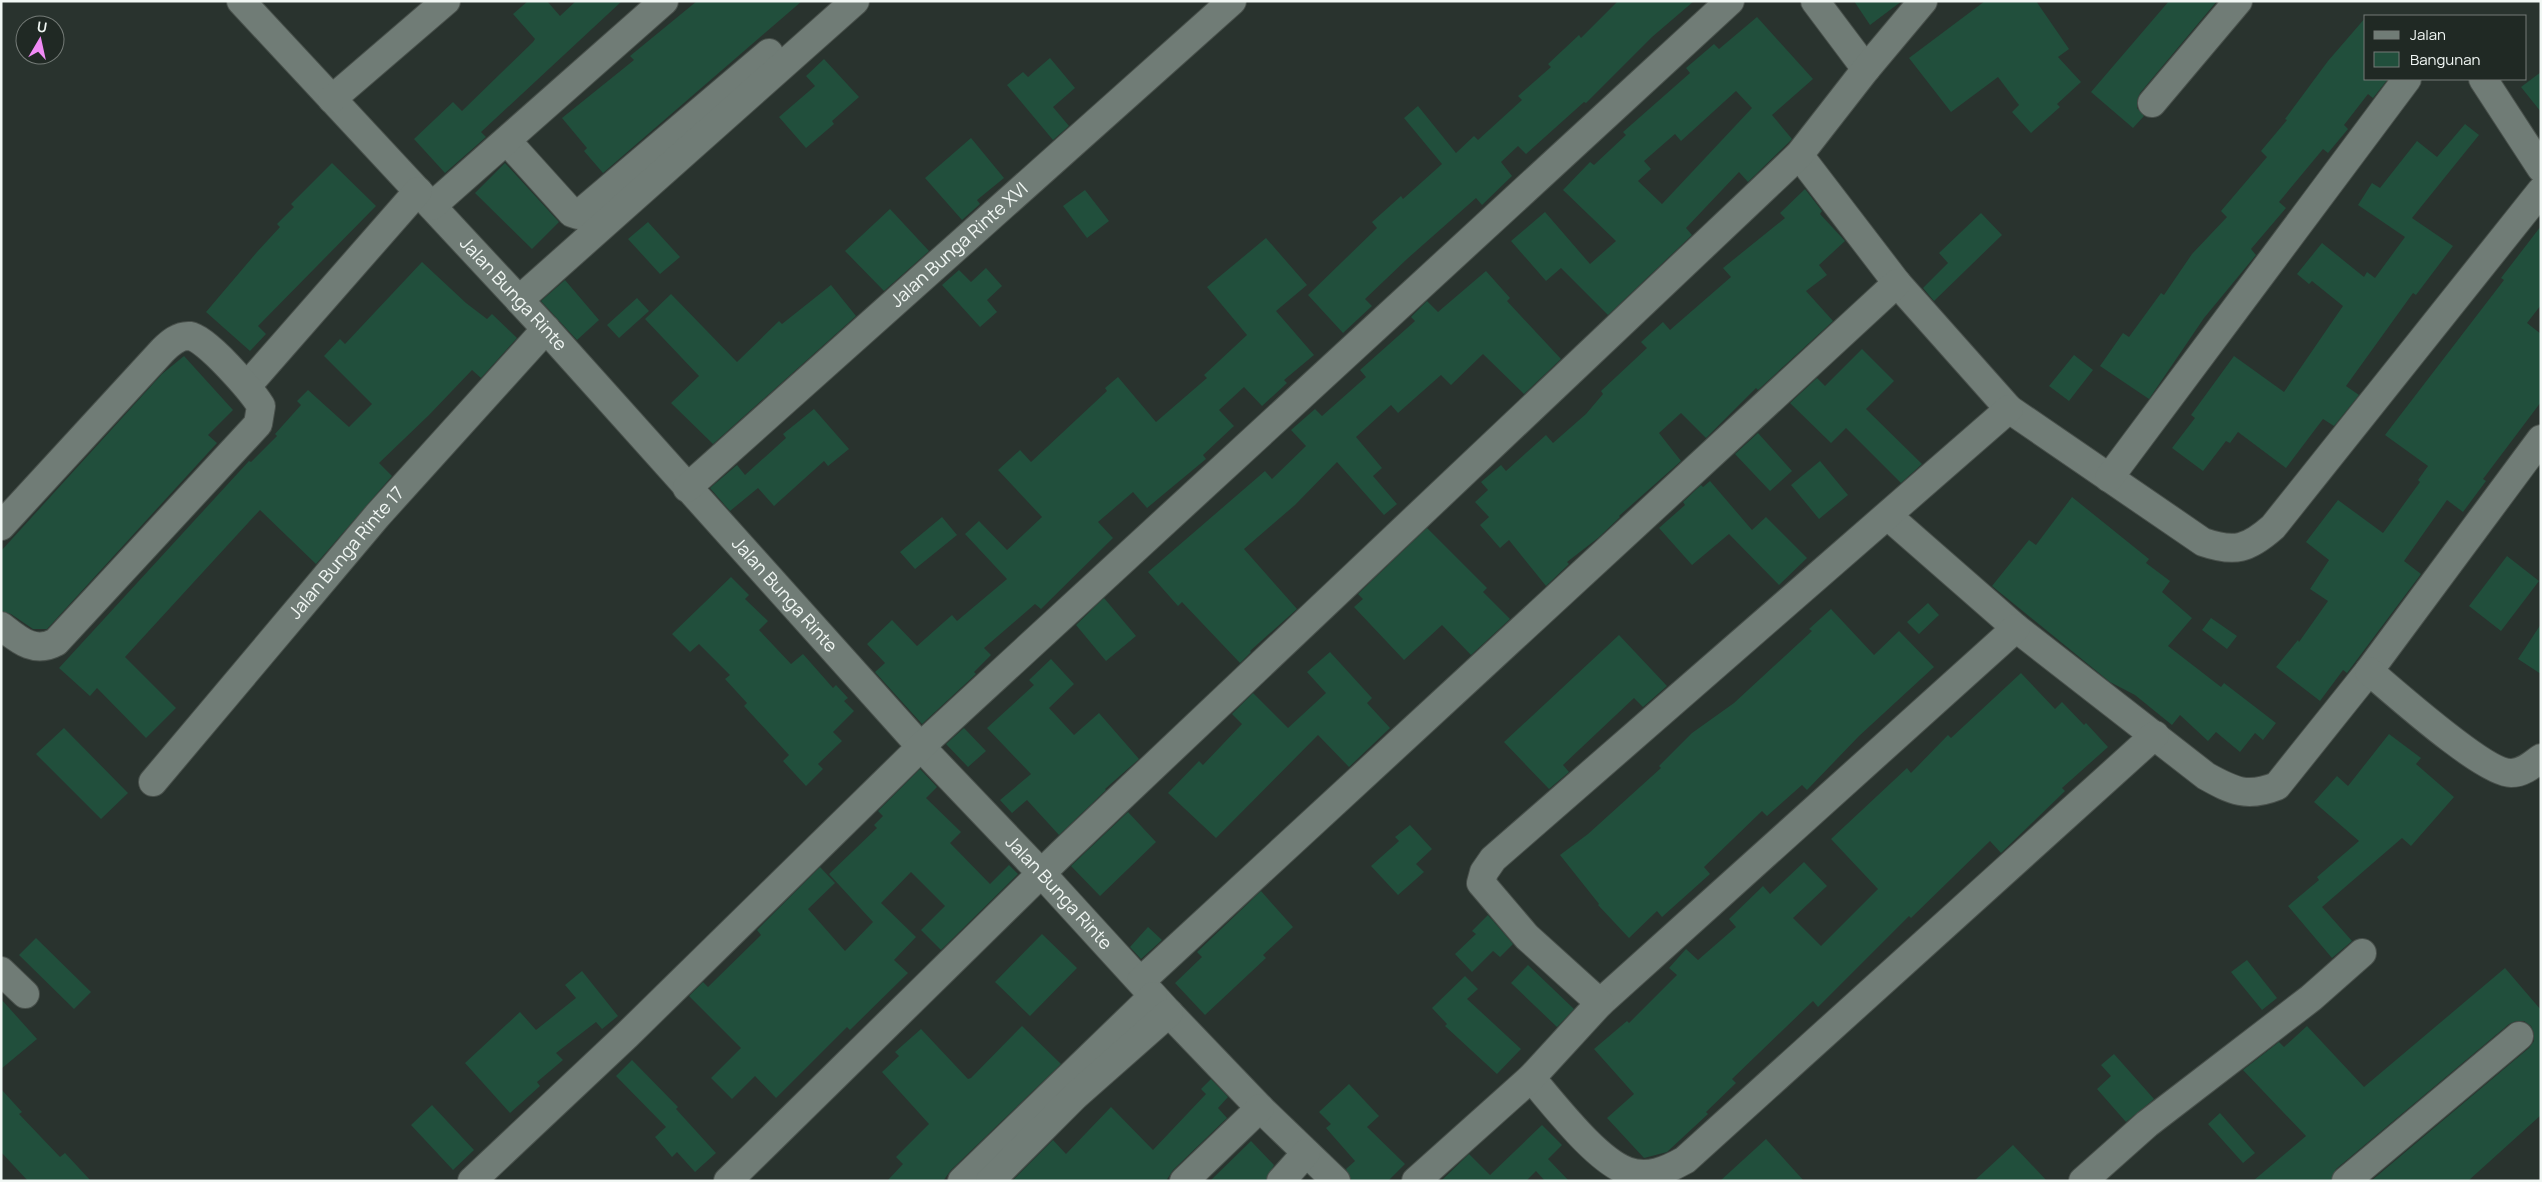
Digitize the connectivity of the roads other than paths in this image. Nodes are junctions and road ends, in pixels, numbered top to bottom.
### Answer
1 (241, 1) edge
2 (446, 1) edge
3 (664, 1) edge
4 (830, 1) edge
5 (855, 1) edge
6 (1232, 1) edge
7 (1730, 1) edge
8 (1815, 1) edge
9 (1923, 1) edge
10 (2238, 1) edge
11 (1866, 69) junction
12 (2406, 80) edge
13 (2484, 80) edge
14 (332, 99) junction
15 (2152, 103) dead end
16 (507, 141) junction
17 (1800, 155) junction
18 (2541, 168) edge
19 (2541, 191) edge
20 (425, 199) junction
21 (1897, 282) junction
22 (519, 300) junction
23 (546, 329) junction
24 (247, 386) junction
25 (2009, 409) junction
26 (2541, 439) edge
27 (2110, 478) junction
28 (687, 488) junction
29 (1888, 516) junction
30 (1, 526) edge
31 (1, 626) edge
32 (2016, 628) junction
33 (2369, 671) junction
34 (2155, 735) junction
35 (921, 747) junction
36 (2541, 758) edge
37 (153, 782) dead end
38 (1042, 874) junction
39 (2362, 953) dead end
40 (1, 971) edge
41 (25, 994) dead end
42 (1154, 997) junction
43 (1600, 1003) junction
44 (2518, 1036) dead end
45 (1531, 1078) junction
46 (1260, 1108) junction
47 (1306, 1153) junction
48 (472, 1181) edge
49 (728, 1181) edge
50 (962, 1181) edge
51 (990, 1181) edge
52 (1184, 1181) edge
53 (1281, 1181) edge
54 (1336, 1181) edge
55 (1416, 1181) edge
56 (2083, 1181) edge
57 (2346, 1181) edge

1 - 14 street, Jalan Bunga Rinte
2 - 14 street
3 - 16 street
4 - 16 street
5 - 22 street
6 - 28 street, Jalan Bunga Rinte XVI
7 - 35 street
8 - 11 street
9 - 11 street
10 - 15 street
11 - 17 street
12 - 27 street
13 - 18 street
14 - 20 street, Jalan Bunga Rinte
16 - 20 street
17 - 21 street
17 - 38 street
19 - 27 street
20 - 22 street, Jalan Bunga Rinte
20 - 24 street
21 - 25 street
21 - 42 street
22 - 23 street, Jalan Bunga Rinte
23 - 28 street, Jalan Bunga Rinte
23 - 37 street, Jalan Bunga Rinte 17
24 - 30 street
24 - 31 street
25 - 27 street
25 - 29 street
26 - 33 street
28 - 35 street, Jalan Bunga Rinte
29 - 32 street
29 - 43 street
32 - 34 street
32 - 43 street
33 - 34 street
33 - 36 street
34 - 45 street
35 - 38 street, Jalan Bunga Rinte
35 - 48 street
38 - 42 street, Jalan Bunga Rinte
38 - 49 street
39 - 56 street
40 - 41 street
42 - 46 street, Jalan Bunga Rinte
42 - 50 street
42 - 51 street
43 - 45 street
44 - 57 street
45 - 55 street
46 - 47 street, Jalan Bunga Rinte
46 - 52 street
47 - 53 street
47 - 54 street, Jalan Bunga Rinte

